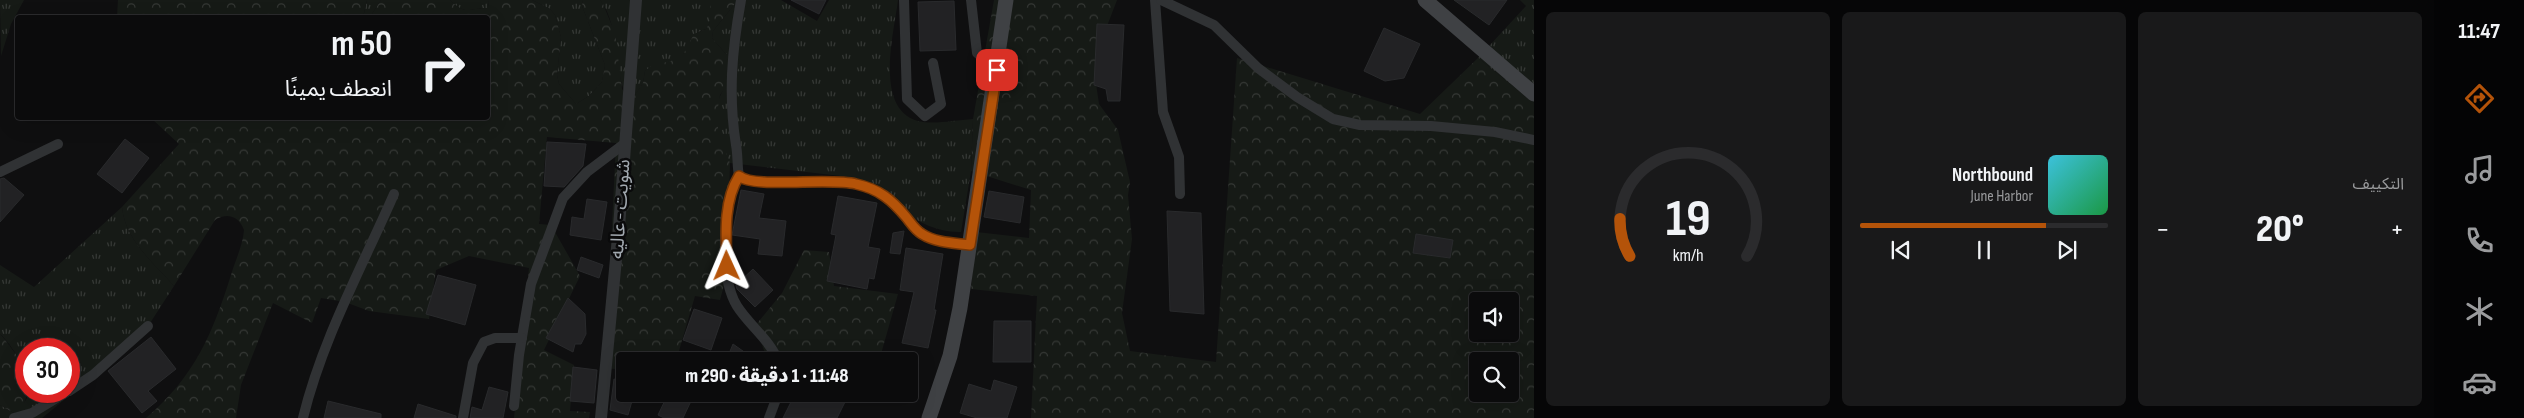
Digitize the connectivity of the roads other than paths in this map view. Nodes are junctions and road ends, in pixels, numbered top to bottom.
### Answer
1 (636, 0) edge
2 (742, 0) edge
3 (904, 0) edge
4 (972, 0) edge
5 (1006, 0) edge
6 (1155, 0) edge
7 (1161, 0) edge
8 (1425, 0) edge
9 (933, 63) dead end
10 (997, 70) junction
11 (1534, 94) edge
12 (1534, 140) edge
13 (58, 144) dead end
14 (624, 144) junction
15 (0, 172) edge
16 (739, 176) junction
17 (394, 194) dead end
18 (1180, 194) dead end
19 (970, 245) junction
20 (148, 326) dead end
21 (522, 338) junction
22 (774, 352) edge
23 (80, 383) edge
24 (775, 402) edge
25 (52, 403) edge
26 (514, 406) dead end
27 (36, 415) edge
28 (14, 418) edge
29 (303, 418) edge
30 (463, 418) edge
31 (601, 418) edge
32 (769, 418) edge
33 (929, 418) edge

1 - 14 street, شويت - عاليه
2 - 16 street
3 - 9 street
4 - 10 street
5 - 10 main road
6 - 18 street
7 - 12 street
8 - 11 main road
10 - 19 main road
13 - 15 street
14 - 21 street
14 - 31 street, شويت - عاليه
16 - 19 street
16 - 22 street
17 - 29 street
19 - 33 main road
20 - 23 street
21 - 26 street
21 - 30 street
24 - 32 street
25 - 27 street
27 - 28 street

